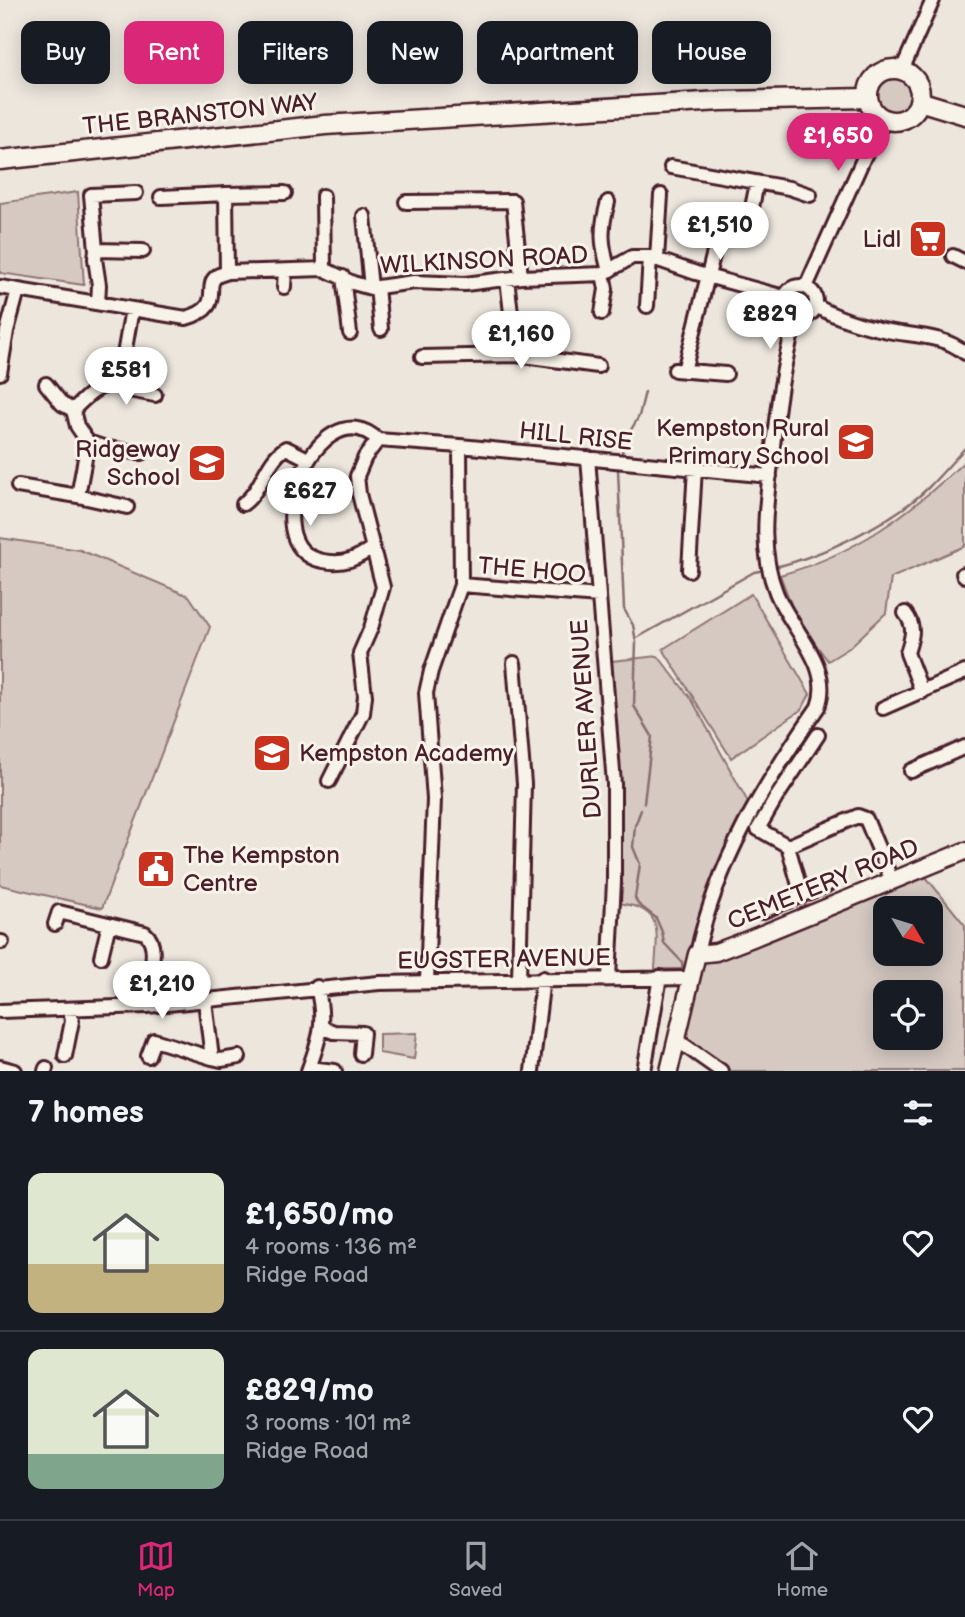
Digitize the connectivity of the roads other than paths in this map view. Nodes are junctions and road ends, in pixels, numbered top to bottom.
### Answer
1 (933, 0) edge
2 (902, 70) junction
3 (867, 98) junction
4 (919, 101) junction
5 (965, 115) edge
6 (885, 120) junction
7 (0, 160) edge
8 (671, 167) dead end
9 (757, 183) junction
10 (136, 193) dead end
11 (285, 193) dead end
12 (226, 194) junction
13 (662, 195) dead end
14 (810, 195) dead end
15 (323, 196) dead end
16 (161, 197) dead end
17 (529, 199) dead end
18 (513, 201) junction
19 (406, 202) dead end
20 (608, 202) dead end
21 (369, 220) dead end
22 (96, 250) junction
23 (143, 251) dead end
24 (653, 258) junction
25 (324, 269) junction
26 (285, 271) junction
27 (228, 272) junction
28 (606, 273) junction
29 (707, 275) junction
30 (343, 277) junction
31 (521, 277) junction
32 (507, 279) junction
33 (0, 287) edge
34 (284, 287) dead end
35 (806, 287) junction
36 (374, 288) junction
37 (18, 290) junction
38 (785, 297) junction
39 (98, 303) junction
40 (647, 306) dead end
41 (816, 306) junction
42 (132, 309) junction
43 (602, 313) dead end
44 (796, 318) junction
45 (381, 329) dead end
46 (350, 333) dead end
47 (965, 353) edge
48 (516, 355) junction
49 (422, 356) dead end
50 (598, 366) dead end
51 (0, 373) edge
52 (726, 374) dead end
53 (119, 383) junction
54 (46, 384) dead end
55 (155, 395) dead end
56 (73, 410) junction
57 (378, 440) junction
58 (88, 442) junction
59 (460, 446) junction
60 (142, 453) dead end
61 (588, 458) junction
62 (308, 459) junction
63 (695, 468) junction
64 (769, 476) junction
65 (18, 486) dead end
66 (78, 496) junction
67 (243, 504) dead end
68 (127, 507) dead end
69 (373, 547) junction
70 (689, 570) dead end
71 (461, 585) junction
72 (599, 596) junction
73 (905, 613) dead end
74 (513, 663) dead end
75 (965, 672) edge
76 (922, 692) junction
77 (883, 708) dead end
78 (818, 735) dead end
79 (965, 747) edge
80 (911, 771) dead end
81 (329, 782) dead end
82 (788, 846) junction
83 (965, 851) edge
84 (892, 881) junction
85 (827, 885) dead end
86 (802, 896) junction
87 (761, 912) dead end
88 (55, 924) dead end
89 (109, 925) junction
90 (101, 957) dead end
91 (689, 970) junction
92 (609, 977) junction
93 (660, 977) junction
94 (543, 978) junction
95 (519, 980) junction
96 (428, 981) junction
97 (317, 987) junction
98 (205, 1001) junction
99 (146, 1006) junction
100 (70, 1010) junction
101 (0, 1011) edge
102 (323, 1028) junction
103 (676, 1044) junction
104 (361, 1054) dead end
105 (65, 1056) dead end
106 (148, 1056) dead end
107 (239, 1057) dead end
108 (212, 1058) junction
109 (0, 1067) edge
110 (309, 1069) edge
111 (15, 1071) edge
112 (335, 1071) edge
113 (533, 1071) edge
114 (644, 1071) edge
115 (669, 1071) edge
116 (720, 1071) edge

1 - 2 street
2 - 3 highway
2 - 4 highway
3 - 6 highway
3 - 7 highway, THE BRANSTON WAY
4 - 5 highway
4 - 6 highway
6 - 35 street
8 - 9 street
9 - 14 street
9 - 29 street
10 - 22 street
11 - 12 street
12 - 16 street
12 - 27 street
13 - 24 street
15 - 25 street
17 - 18 street
18 - 19 street
18 - 31 street
20 - 28 street
21 - 36 street
22 - 23 street
22 - 39 street
24 - 28 street, WILKINSON ROAD
24 - 29 street
24 - 40 street
25 - 26 street, WILKINSON ROAD
25 - 30 street, WILKINSON ROAD
26 - 27 street, WILKINSON ROAD
26 - 34 street
27 - 42 street
28 - 31 street, WILKINSON ROAD
28 - 43 street
29 - 38 street
29 - 52 street
30 - 36 street, WILKINSON ROAD
30 - 46 street
31 - 32 street, WILKINSON ROAD
32 - 36 street, WILKINSON ROAD
32 - 48 street
33 - 37 street
35 - 38 street
35 - 41 street
36 - 45 street
37 - 39 street
37 - 51 street
38 - 44 street
39 - 42 street
41 - 44 street
41 - 47 street
42 - 53 street
44 - 64 street
48 - 49 street
48 - 50 street
53 - 55 street
53 - 56 street
54 - 56 street
56 - 58 street
57 - 59 street, HILL RISE
57 - 62 street, HILL RISE
57 - 69 street
58 - 60 street
58 - 66 street
59 - 61 street, HILL RISE
59 - 71 street
61 - 63 street, HILL RISE
61 - 72 street, DURLER AVENUE
62 - 67 street
62 - 69 street
63 - 64 street, HILL RISE
63 - 70 street
64 - 91 street
65 - 66 street
66 - 68 street
69 - 81 street
71 - 72 street, THE HOO
71 - 96 street
72 - 92 street, DURLER AVENUE
73 - 76 street
74 - 95 street
75 - 76 street
76 - 77 street
78 - 82 street
79 - 80 street
82 - 84 street
82 - 86 street
83 - 84 main road, CEMETERY ROAD
84 - 91 main road, CEMETERY ROAD
85 - 86 street
86 - 87 street
88 - 89 street
89 - 90 street
89 - 99 street
91 - 93 street, EUGSTER AVENUE
91 - 103 main road
92 - 93 street, EUGSTER AVENUE
92 - 94 street, EUGSTER AVENUE
93 - 114 street
94 - 95 street, EUGSTER AVENUE
94 - 113 street
95 - 96 street, EUGSTER AVENUE
96 - 97 street, EUGSTER AVENUE
97 - 98 street, EUGSTER AVENUE
97 - 102 street
98 - 99 street, EUGSTER AVENUE
98 - 108 street
99 - 100 street, EUGSTER AVENUE
100 - 101 street, EUGSTER AVENUE
100 - 105 street
102 - 104 street
102 - 110 street
103 - 115 main road
103 - 116 street
106 - 108 street
107 - 108 street
109 - 111 street
110 - 112 street

